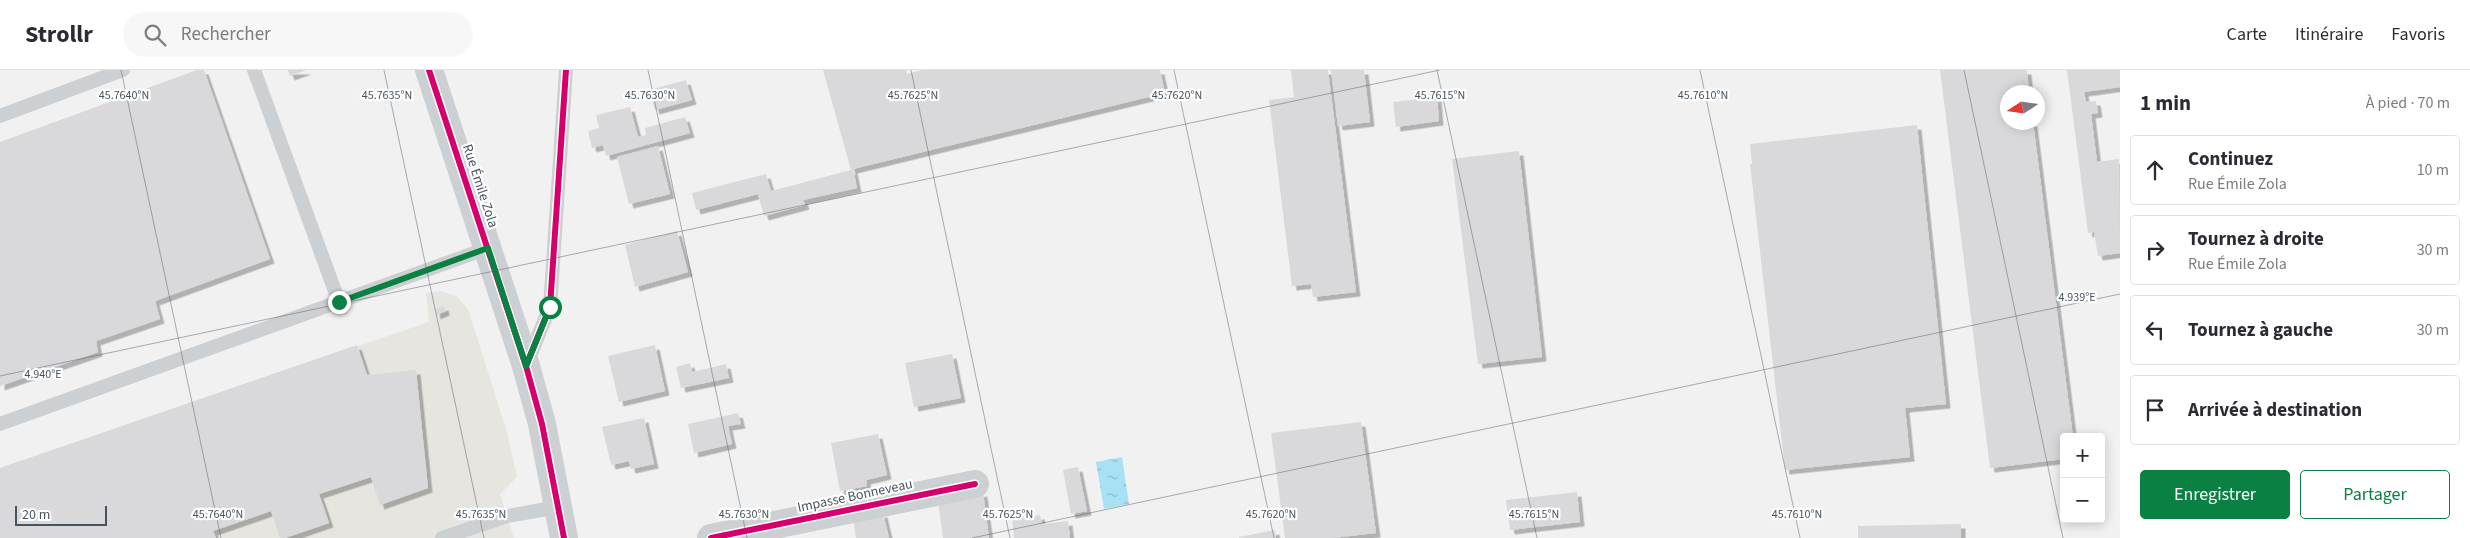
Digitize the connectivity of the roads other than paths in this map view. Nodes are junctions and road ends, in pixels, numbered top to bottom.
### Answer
1 (123, 70) edge
2 (254, 70) edge
3 (429, 70) edge
4 (566, 70) edge
5 (0, 116) edge
6 (488, 248) junction
7 (339, 302) junction
8 (526, 366) junction
9 (0, 424) edge
10 (975, 484) dead end
11 (558, 507) junction
12 (442, 538) edge
13 (564, 538) edge
14 (711, 538) edge

1 - 5 lane
2 - 7 lane
3 - 6 street, Rue Émile Zola
4 - 8 lane
6 - 7 lane
6 - 8 street, Rue Émile Zola
7 - 9 lane
8 - 11 street, Rue Émile Zola
10 - 14 street, Impasse Bonneveau
11 - 12 lane
11 - 13 street, Rue Émile Zola

